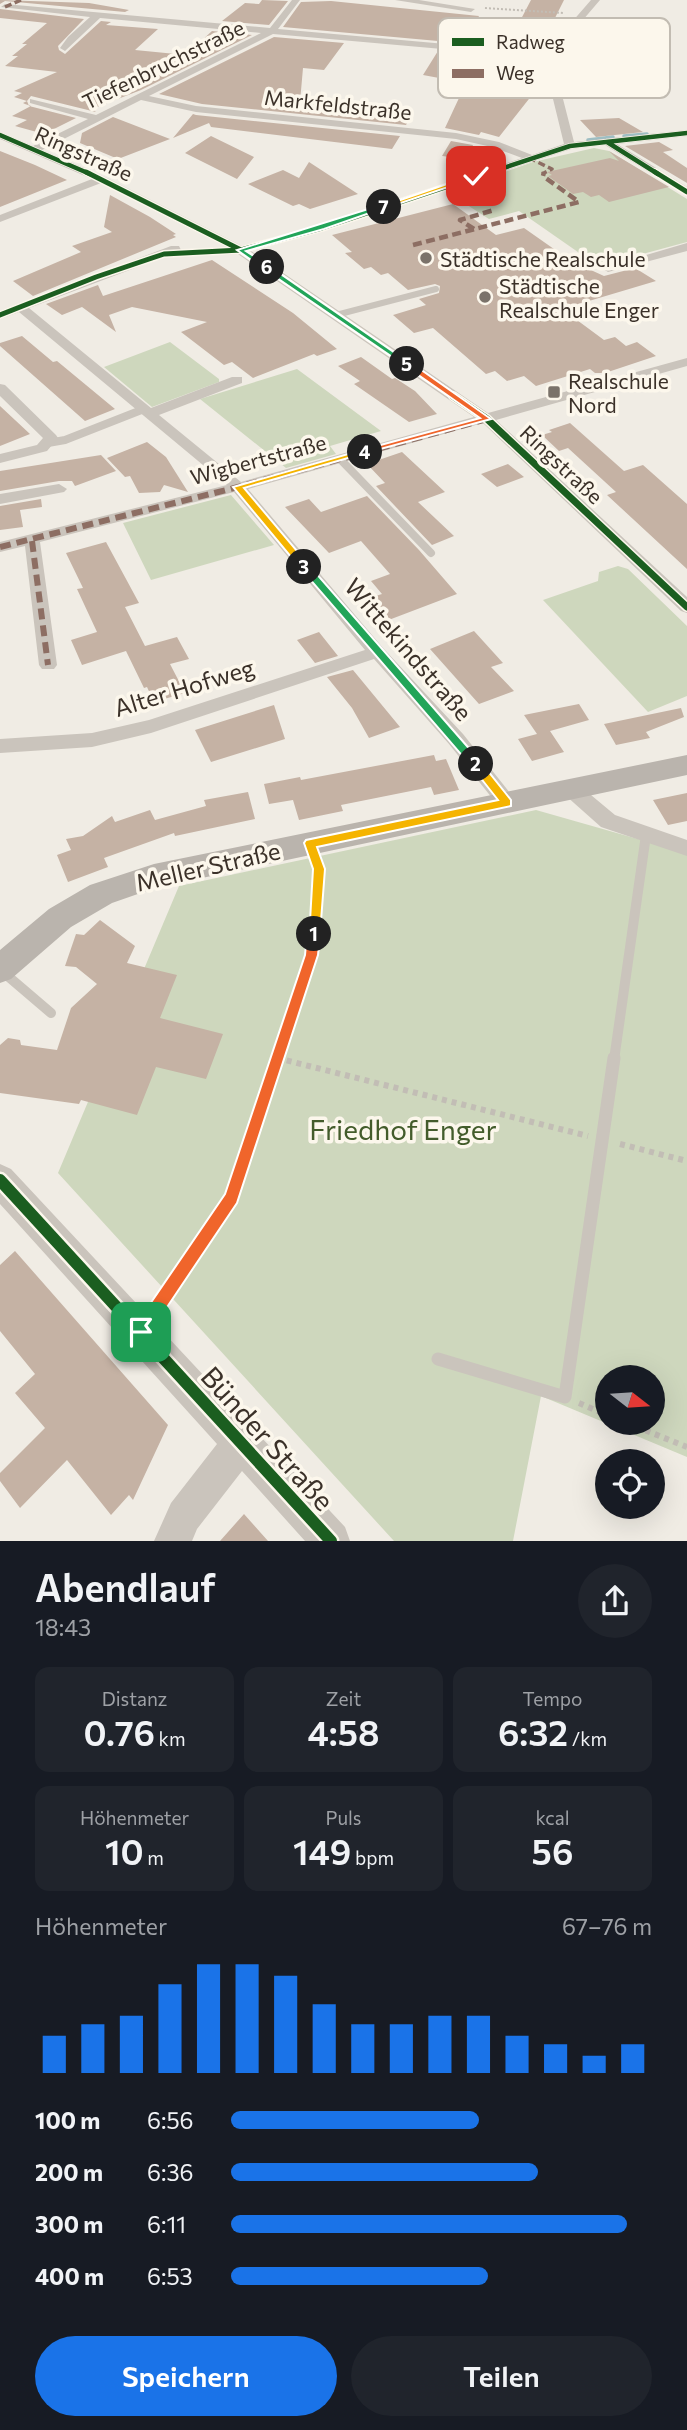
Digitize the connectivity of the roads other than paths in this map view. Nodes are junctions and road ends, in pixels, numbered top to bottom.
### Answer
1 (21, 0) edge
2 (296, 0) edge
3 (399, 0) edge
4 (596, 0) edge
5 (3, 8) edge
6 (471, 9) road end
7 (97, 16) junction
8 (579, 18) edge
9 (272, 31) junction
10 (438, 46) edge
11 (65, 48) dead end
12 (141, 97) junction
13 (558, 98) edge
14 (33, 101) dead end
15 (97, 118) junction
16 (687, 133) edge
17 (0, 135) edge
18 (607, 142) junction
19 (570, 146) junction
20 (35, 149) junction
21 (530, 158) junction
22 (101, 179) junction
23 (687, 192) edge
24 (0, 219) edge
25 (212, 234) junction
26 (687, 247) edge
27 (241, 250) junction
28 (164, 254) junction
29 (608, 268) dead end
30 (436, 289) dead end
31 (20, 307) junction
32 (0, 315) edge
33 (336, 315) junction
34 (687, 362) edge
35 (237, 380) dead end
36 (0, 388) edge
37 (18, 405) junction
38 (0, 408) edge
39 (147, 412) junction
40 (487, 419) junction
41 (48, 443) junction
42 (0, 458) edge
43 (340, 459) junction
44 (238, 487) junction
45 (59, 489) dead end
46 (0, 499) edge
47 (32, 541) junction
48 (0, 547) edge
49 (431, 553) dead end
50 (687, 607) edge
51 (377, 652) junction
52 (48, 665) dead end
53 (0, 746) edge
54 (687, 765) edge
55 (572, 790) junction
56 (507, 803) junction
57 (646, 835) junction
58 (687, 848) edge
59 (0, 969) edge
60 (51, 1013) dead end
61 (0, 1180) edge
62 (438, 1359) dead end
63 (241, 1443) junction
64 (173, 1541) edge
65 (331, 1541) edge

1 - 5 street
2 - 9 street, Tiefenbruchstraße
3 - 6 street
4 - 8 street
5 - 7 street
7 - 9 street
7 - 11 street
9 - 10 street
9 - 12 street, Tiefenbruchstraße
12 - 15 street, Tiefenbruchstraße
12 - 21 street, Markfeldstraße
13 - 19 street
14 - 15 street
15 - 20 street, Tiefenbruchstraße
16 - 18 street
17 - 20 street, Ringstraße
18 - 19 street
18 - 23 street
19 - 21 street
20 - 22 street, Ringstraße
21 - 27 street
22 - 24 street
22 - 25 street, Ringstraße
25 - 27 street, Ringstraße
25 - 28 street
26 - 29 street
27 - 28 street
27 - 33 street, Ringstraße
28 - 31 street
30 - 33 lane
31 - 32 street
31 - 39 street, Wittekindstraße
33 - 40 street, Ringstraße
34 - 40 street, Wigbertstraße
35 - 39 street
36 - 37 street
37 - 38 street
37 - 41 street
39 - 41 lane
39 - 44 street, Wittekindstraße
40 - 43 street, Wigbertstraße
40 - 50 street, Ringstraße
41 - 42 street
43 - 44 street, Wigbertstraße
43 - 49 lane
44 - 47 street, Wigbertstraße
44 - 51 street, Wittekindstraße
45 - 46 street
47 - 48 street, Wigbertstraße
47 - 52 street
51 - 53 street, Alter Hofweg
51 - 56 street, Wittekindstraße
54 - 55 main road, Meller Straße
55 - 56 main road, Meller Straße
55 - 57 street
56 - 59 main road, Meller Straße
57 - 58 street
57 - 62 lane
59 - 60 lane
61 - 63 street, Bünder Straße
63 - 64 street
63 - 65 street, Bünder Straße

